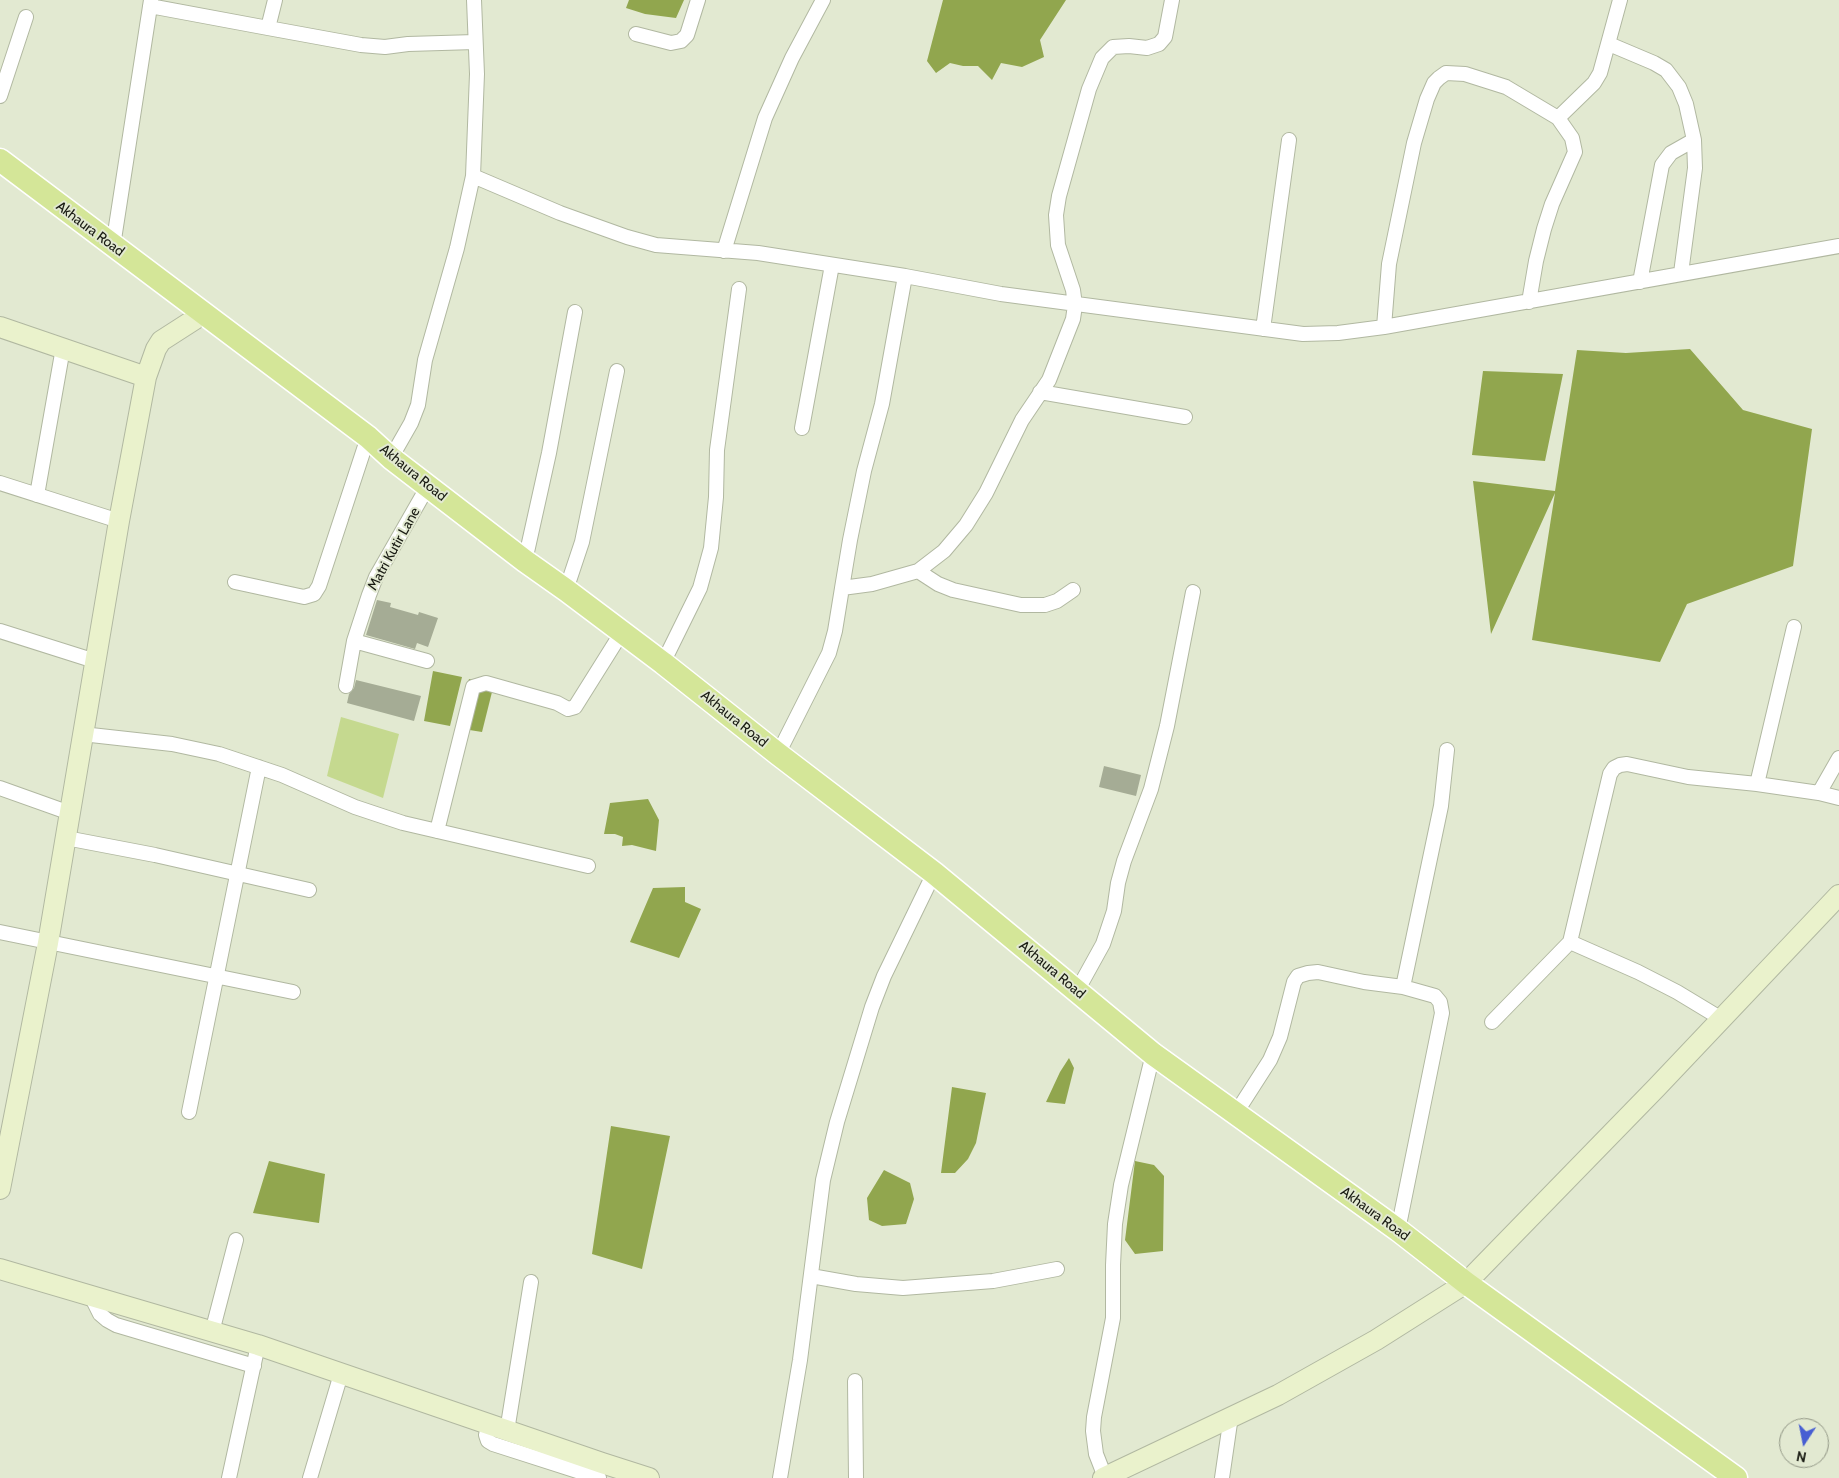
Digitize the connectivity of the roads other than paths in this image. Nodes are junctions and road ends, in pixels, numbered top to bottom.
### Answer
1 (275, 0) edge
2 (474, 0) edge
3 (698, 0) edge
4 (823, 0) edge
5 (1172, 0) edge
6 (1620, 0) edge
7 (150, 3) edge
8 (26, 17) dead end
9 (268, 28) junction
10 (636, 34) dead end
11 (475, 42) junction
12 (1608, 44) junction
13 (0, 96) edge
14 (1558, 118) junction
15 (1288, 140) dead end
16 (1694, 140) junction
17 (0, 160) edge
18 (472, 176) junction
19 (113, 246) junction
20 (1839, 246) edge
21 (724, 251) junction
22 (832, 265) junction
23 (1682, 273) junction
24 (905, 276) junction
25 (1640, 282) junction
26 (739, 289) dead end
27 (1529, 302) junction
28 (1075, 305) junction
29 (576, 312) dead end
30 (203, 314) junction
31 (1384, 326) junction
32 (0, 327) edge
33 (1263, 328) junction
34 (63, 348) junction
35 (617, 371) dead end
36 (146, 377) junction
37 (1040, 392) junction
38 (1185, 417) dead end
39 (802, 428) dead end
40 (368, 437) junction
41 (391, 458) junction
42 (0, 484) edge
43 (428, 486) junction
44 (37, 495) junction
45 (119, 521) junction
46 (525, 561) junction
47 (918, 571) junction
48 (235, 582) dead end
49 (842, 588) junction
50 (566, 590) junction
51 (1072, 590) dead end
52 (1193, 592) dead end
53 (1794, 627) dead end
54 (0, 631) edge
55 (622, 632) junction
56 (354, 641) junction
57 (95, 661) junction
58 (427, 661) dead end
59 (663, 662) junction
60 (346, 686) dead end
61 (82, 734) junction
62 (1447, 750) dead end
63 (778, 754) junction
64 (1839, 758) edge
65 (259, 768) junction
66 (1757, 784) junction
67 (0, 788) edge
68 (1819, 793) junction
69 (1839, 798) edge
70 (70, 813) junction
71 (437, 831) junction
72 (66, 838) junction
73 (588, 866) dead end
74 (237, 873) junction
75 (934, 873) junction
76 (309, 890) dead end
77 (1839, 895) edge
78 (0, 932) edge
79 (1570, 942) junction
80 (48, 943) junction
81 (216, 976) junction
82 (1403, 987) junction
83 (1077, 990) junction
84 (293, 992) dead end
85 (1720, 1018) junction
86 (1492, 1022) dead end
87 (1153, 1054) junction
88 (189, 1112) dead end
89 (1236, 1113) junction
90 (0, 1189) edge
91 (1398, 1230) junction
92 (236, 1240) dead end
93 (0, 1269) edge
94 (1057, 1269) dead end
95 (811, 1276) junction
96 (531, 1282) dead end
97 (1466, 1283) junction
98 (91, 1296) junction
99 (212, 1332) junction
100 (258, 1345) junction
101 (254, 1366) junction
102 (341, 1374) junction
103 (856, 1380) dead end
104 (1231, 1416) junction
105 (488, 1424) junction
106 (507, 1431) junction
107 (1104, 1477) edge
108 (229, 1478) edge
109 (310, 1478) edge
110 (599, 1478) edge
111 (649, 1478) edge
112 (780, 1478) edge
113 (856, 1478) edge
114 (1222, 1478) edge
115 (1736, 1478) edge

1 - 9 street
2 - 11 street
3 - 10 street
4 - 21 street
5 - 28 street
6 - 12 street
7 - 9 street
7 - 19 street
8 - 13 street
9 - 11 street
11 - 18 street
12 - 14 street
12 - 16 street
14 - 27 street
14 - 31 street
15 - 33 street
16 - 23 street
16 - 25 street
17 - 19 main road, Akhaura Road
18 - 21 street
18 - 41 street
19 - 30 main road, Akhaura Road
20 - 23 street
21 - 22 street
22 - 24 street
22 - 39 street
23 - 25 street
24 - 28 street
24 - 49 street
25 - 27 street
26 - 59 street
27 - 31 street
28 - 33 street
28 - 37 street
29 - 46 street
30 - 36 street
30 - 40 main road, Akhaura Road
31 - 33 street
32 - 34 street
34 - 36 street
34 - 44 street
35 - 50 street
36 - 45 street
37 - 38 street
37 - 47 street
40 - 41 main road, Akhaura Road
40 - 48 street
41 - 43 main road, Akhaura Road
42 - 44 street
43 - 46 main road, Akhaura Road
43 - 56 street, Matri Kutir Lane
44 - 45 street
45 - 57 street
46 - 50 main road, Akhaura Road
47 - 49 street
47 - 51 street
49 - 63 street
50 - 55 main road, Akhaura Road
52 - 83 street
53 - 66 street
54 - 57 street
55 - 59 main road, Akhaura Road
55 - 71 street
56 - 58 street
56 - 60 street, Matri Kutir Lane
57 - 61 street
59 - 63 main road, Akhaura Road
61 - 65 street
61 - 70 street
62 - 82 street
63 - 75 main road, Akhaura Road
64 - 68 street
65 - 71 street
65 - 74 street
66 - 68 street
66 - 79 street
67 - 70 street
68 - 69 street
70 - 72 street
71 - 73 street
72 - 74 street
72 - 80 street
74 - 76 street
74 - 81 street
75 - 83 main road, Akhaura Road
75 - 95 street
77 - 85 street
78 - 80 street
79 - 85 street
79 - 86 street
80 - 81 street
80 - 90 street
81 - 84 street
81 - 88 street
82 - 89 street
82 - 91 street
83 - 87 main road, Akhaura Road
85 - 97 street
87 - 89 main road, Akhaura Road
87 - 107 street
89 - 91 main road, Akhaura Road
91 - 97 main road, Akhaura Road
92 - 99 street
93 - 98 street
94 - 95 street
95 - 112 street
96 - 106 street
97 - 104 street
97 - 115 main road, Akhaura Road
98 - 99 street
98 - 101 street
99 - 100 street
100 - 101 street
100 - 102 street
101 - 108 street
102 - 105 street
102 - 109 street
103 - 113 street
104 - 107 street
104 - 114 street
105 - 106 street
105 - 110 street
106 - 111 street

